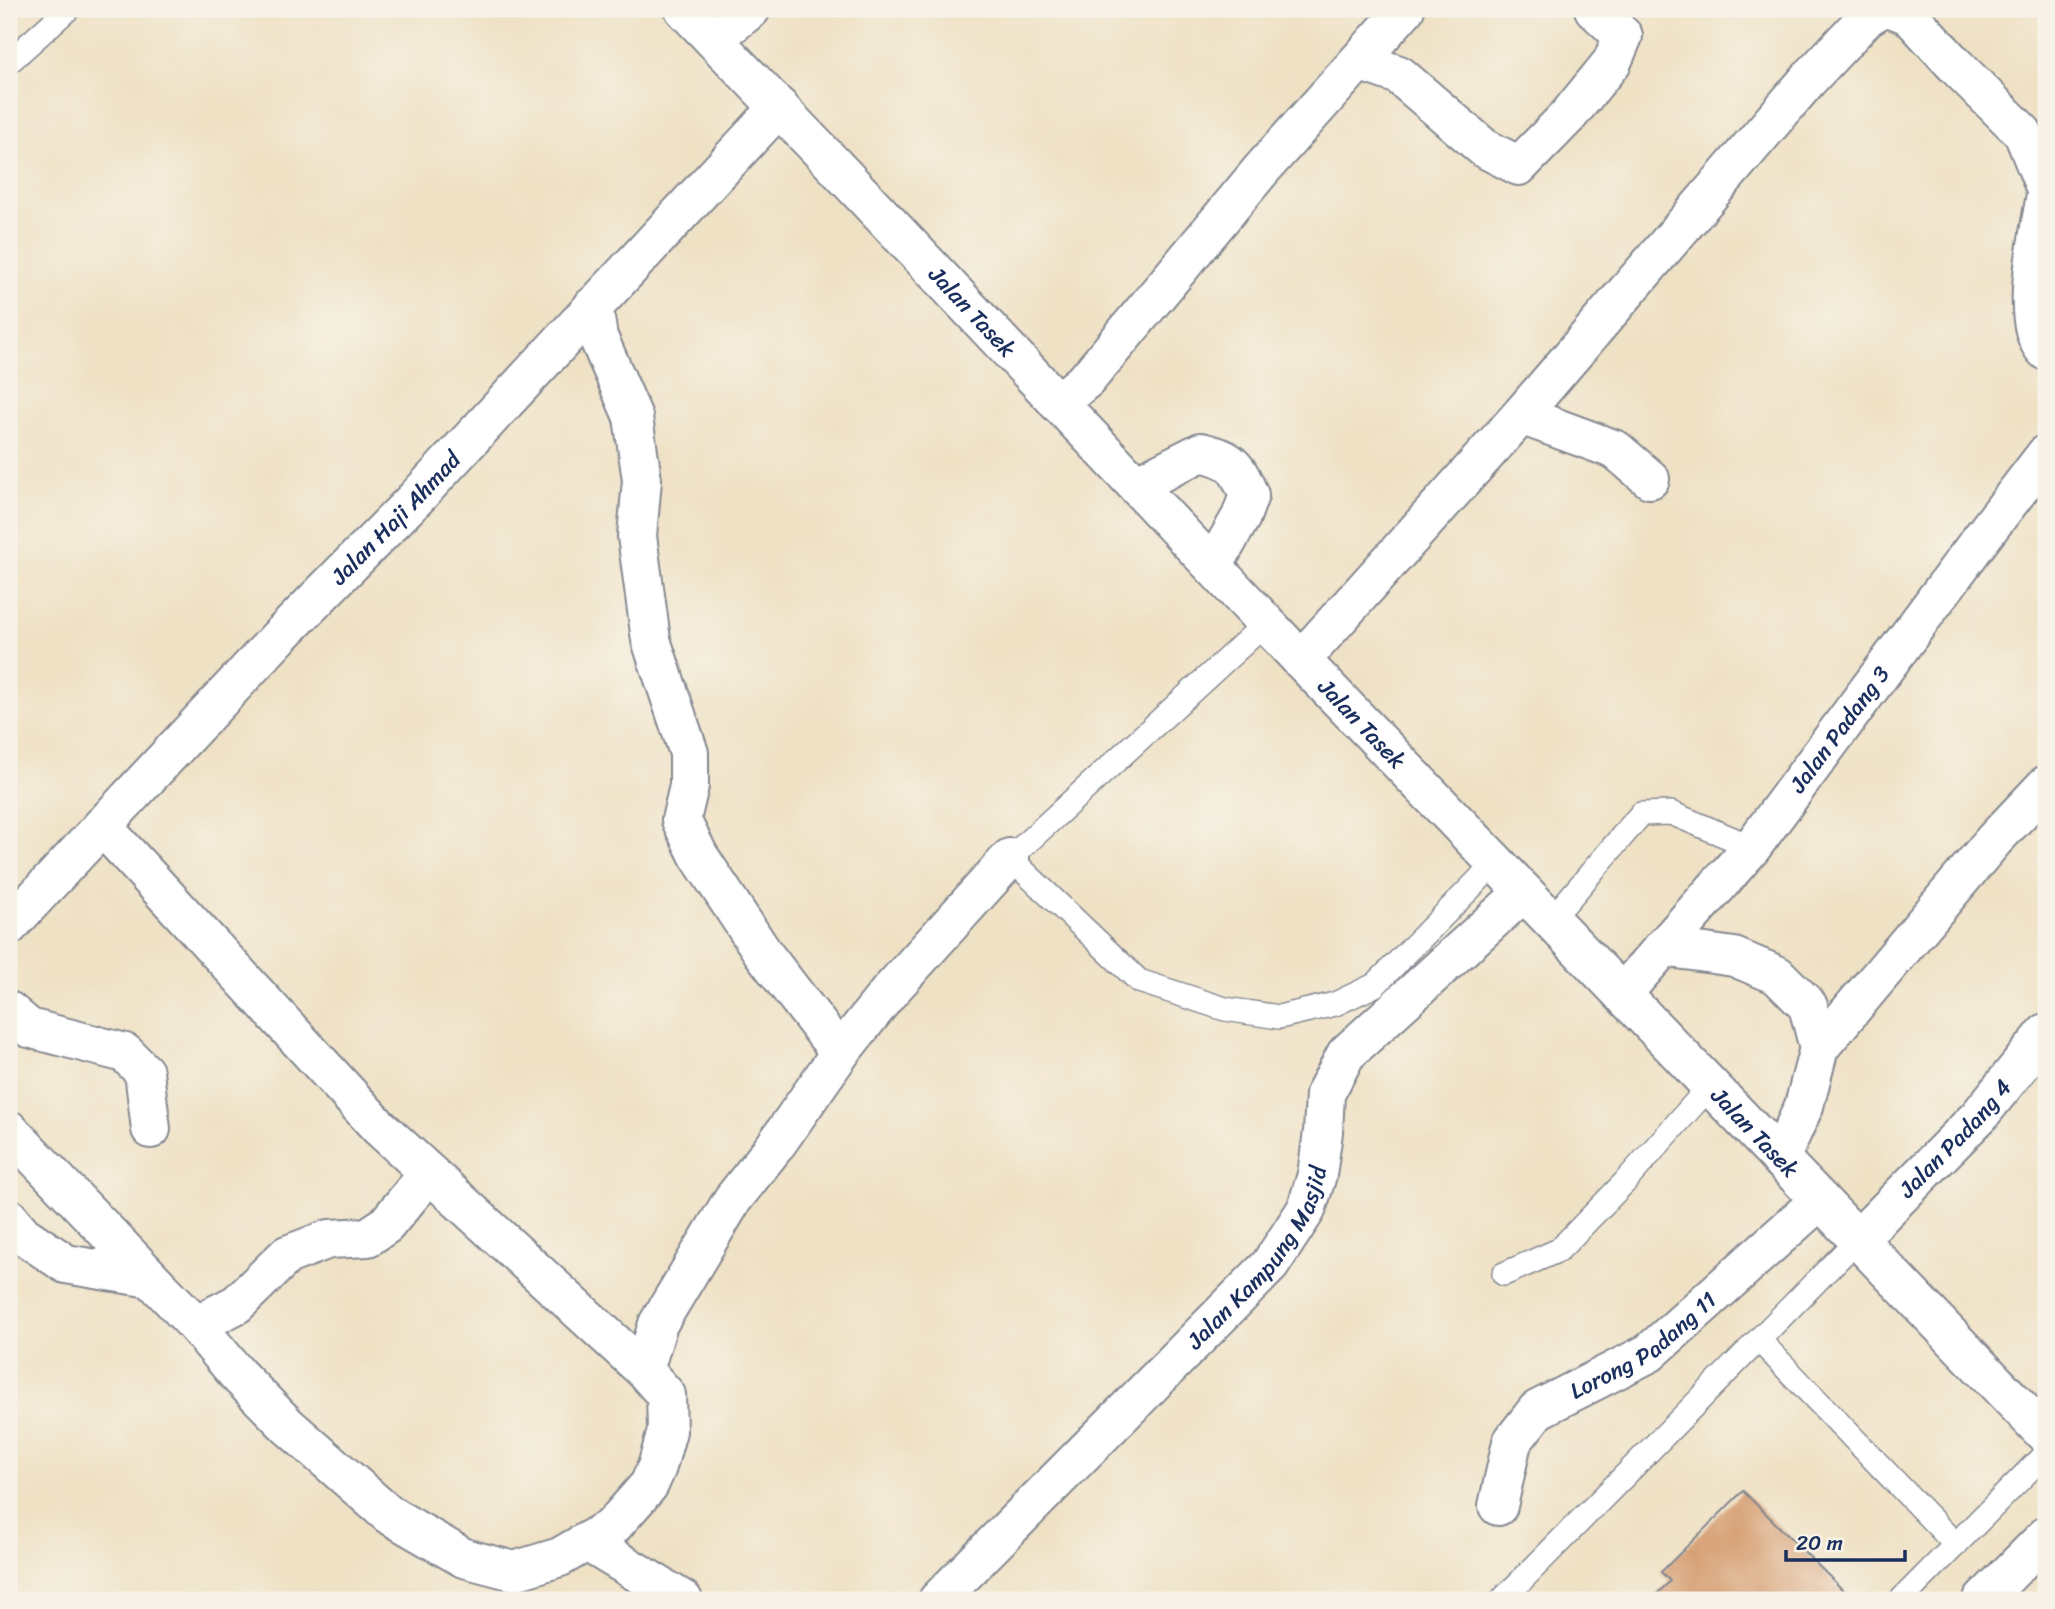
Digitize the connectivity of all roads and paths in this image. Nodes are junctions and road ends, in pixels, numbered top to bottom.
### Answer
1 (68, 9) edge
2 (684, 9) edge
3 (751, 9) edge
4 (1405, 9) edge
5 (1594, 9) edge
6 (1880, 9) edge
7 (1894, 9) edge
8 (713, 39) junction
9 (1359, 61) junction
10 (9, 62) edge
11 (779, 107) junction
12 (2046, 192) edge
13 (593, 306) junction
14 (2046, 351) edge
15 (1058, 403) junction
16 (1521, 415) junction
17 (2046, 454) edge
18 (1650, 479) dead end
19 (1136, 485) junction
20 (1213, 566) junction
21 (1266, 623) junction
22 (1301, 660) junction
23 (2046, 785) edge
24 (102, 826) junction
25 (1752, 847) junction
26 (1010, 858) junction
27 (1496, 862) junction
28 (1524, 892) junction
29 (1551, 920) junction
30 (9, 926) edge
31 (1663, 947) junction
32 (1622, 994) junction
33 (9, 1011) edge
34 (2046, 1033) edge
35 (1819, 1048) junction
36 (840, 1053) junction
37 (1710, 1086) junction
38 (150, 1129) dead end
39 (9, 1130) edge
40 (1780, 1159) junction
41 (429, 1173) junction
42 (1820, 1200) junction
43 (9, 1218) edge
44 (1858, 1239) junction
45 (1504, 1274) dead end
46 (150, 1278) junction
47 (196, 1325) junction
48 (1759, 1340) junction
49 (644, 1370) junction
50 (2046, 1436) edge
51 (2046, 1453) edge
52 (1497, 1506) dead end
53 (2046, 1535) edge
54 (587, 1542) junction
55 (1956, 1545) junction
56 (682, 1600) edge
57 (938, 1600) edge
58 (1502, 1600) edge
59 (1901, 1600) edge
60 (1983, 1600) edge

1 - 10 lane
2 - 8 street, Jalan Tasek
3 - 8 street
4 - 9 street
5 - 9 street
6 - 16 street
7 - 12 street
8 - 11 street, Jalan Tasek
9 - 15 street
11 - 13 street, Jalan Haji Ahmad
11 - 15 street, Jalan Tasek
12 - 14 street
13 - 24 street, Jalan Haji Ahmad
13 - 36 street
15 - 19 street, Jalan Tasek
16 - 18 street
16 - 22 street
17 - 25 street, Jalan Padang 3
19 - 20 street, Jalan Tasek
19 - 20 street
20 - 21 street, Jalan Tasek
21 - 22 street, Jalan Tasek
21 - 26 lane
22 - 27 street, Jalan Tasek
23 - 35 street
24 - 30 street, Jalan Haji Ahmad
24 - 41 street
25 - 29 lane
25 - 31 street, Jalan Padang 3
26 - 27 lane
26 - 36 street
27 - 28 street, Jalan Tasek
28 - 29 street, Jalan Tasek
28 - 57 street, Jalan Kampung Masjid
29 - 32 street, Jalan Tasek
31 - 32 street, Jalan Padang 3
31 - 35 street
32 - 37 street, Jalan Tasek
33 - 38 street
34 - 44 street, Jalan Padang 4
35 - 40 street
36 - 49 street
37 - 40 street, Jalan Tasek
37 - 45 lane
39 - 46 street
40 - 42 street, Jalan Tasek
41 - 47 street
41 - 49 street
42 - 44 street, Jalan Tasek
42 - 52 street, Lorong Padang 11
43 - 46 street
44 - 48 lane
44 - 50 street, Jalan Tasek
46 - 47 street
47 - 54 street
48 - 55 lane
48 - 58 lane
49 - 54 street
51 - 55 lane
53 - 60 street
54 - 56 street
55 - 59 lane

